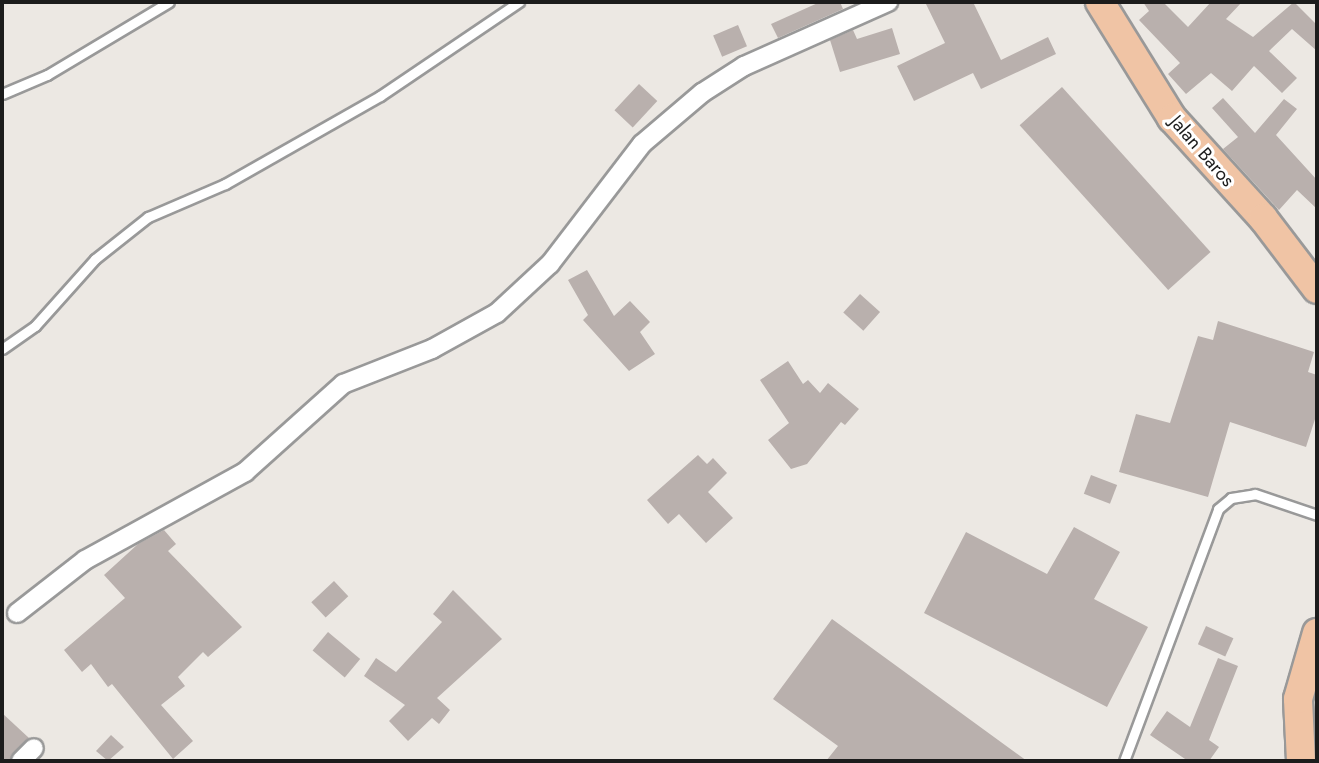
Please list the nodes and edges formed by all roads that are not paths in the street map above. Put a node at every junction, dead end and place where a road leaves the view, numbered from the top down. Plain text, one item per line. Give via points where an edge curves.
1 (169, 2) edge
2 (519, 2) edge
3 (888, 2) edge
4 (1100, 2) edge
5 (2, 94) edge
6 (1317, 289) edge
7 (2, 349) edge
8 (1317, 515) edge
9 (17, 613) dead end
10 (1317, 633) edge
11 (34, 748) dead end
12 (21, 761) edge
13 (1124, 761) edge
14 (1301, 761) edge

1 - 5 lane via 47,75
2 - 7 lane via 380,96 225,184 148,218 95,259 35,326
3 - 9 street via 744,66 702,93 642,144 550,264 496,313 432,349 343,384 245,472 85,560
4 - 6 main road, Jalan Baros via 1172,118 1263,218
8 - 13 lane via 1255,494 1231,498 1218,509
10 - 14 main road via 1298,699
11 - 12 street

